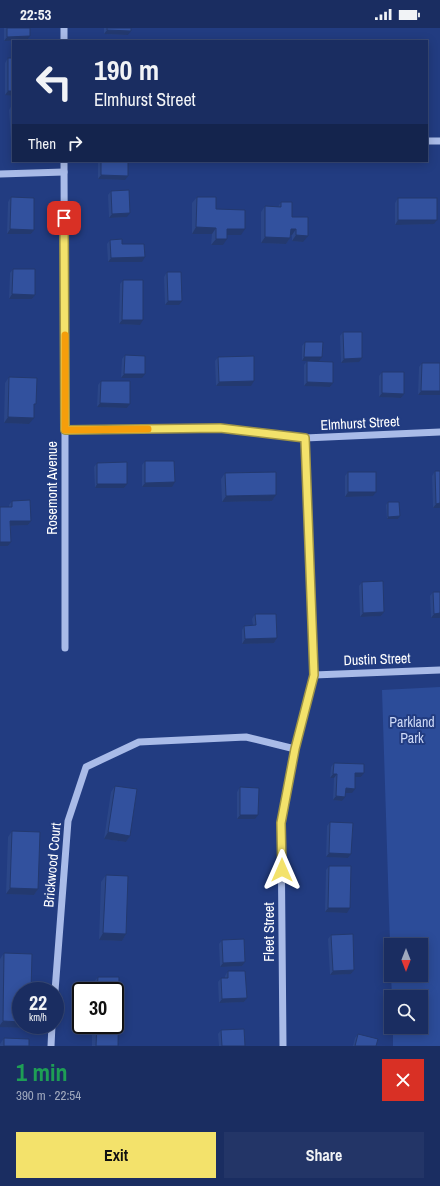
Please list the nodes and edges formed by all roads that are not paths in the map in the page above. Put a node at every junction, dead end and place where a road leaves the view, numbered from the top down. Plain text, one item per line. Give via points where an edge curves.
1 (64, 28) edge
2 (64, 40) edge
3 (428, 141) edge
4 (440, 141) edge
5 (64, 162) edge
6 (64, 172) junction
7 (0, 174) edge
8 (65, 430) junction
9 (440, 432) edge
10 (305, 438) junction
11 (65, 648) dead end
12 (440, 670) edge
13 (314, 675) junction
14 (295, 749) junction
15 (56, 982) edge
16 (52, 1034) edge
17 (51, 1046) edge
18 (283, 1046) edge

1 - 2 street
3 - 4 street
5 - 6 street, Rosemont Avenue
6 - 7 street
6 - 8 street, Rosemont Avenue
8 - 10 street, Elmhurst Street via 220,428
8 - 11 street, Rosemont Avenue
9 - 10 street, Elmhurst Street
10 - 13 street, Fleet Street
12 - 13 street, Dustin Street
13 - 14 street, Fleet Street
14 - 15 street, Brickwood Court via 246,737 139,742 86,768 68,822
14 - 18 street, Fleet Street via 281,823
16 - 17 street

